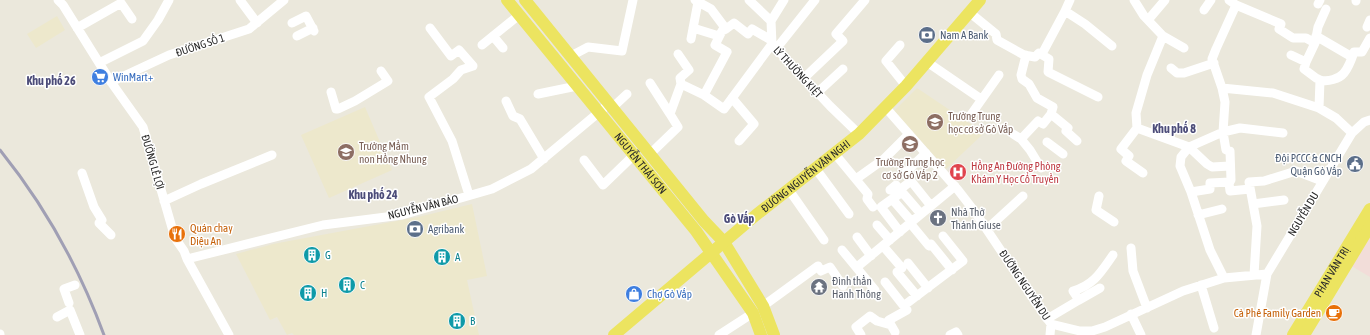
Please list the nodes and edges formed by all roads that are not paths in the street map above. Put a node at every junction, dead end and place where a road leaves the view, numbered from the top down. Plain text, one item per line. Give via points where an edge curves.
1 (58, 0) edge
2 (169, 0) edge
3 (240, 0) edge
4 (284, 0) edge
5 (507, 0) edge
6 (525, 0) edge
7 (633, 0) edge
8 (749, 0) edge
9 (784, 0) edge
10 (815, 0) edge
11 (865, 0) edge
12 (980, 0) edge
13 (1070, 0) edge
14 (1134, 0) edge
15 (1165, 0) edge
16 (1211, 0) edge
17 (696, 1) edge
18 (1233, 3) edge
19 (1321, 4) edge
20 (1204, 10) dead end
21 (1065, 11) junction
22 (969, 12) junction
23 (519, 15) junction
24 (132, 19) dead end
25 (1148, 20) junction
26 (771, 21) junction
27 (257, 22) junction
28 (292, 22) dead end
29 (77, 28) junction
30 (430, 28) dead end
31 (693, 28) junction
32 (726, 28) junction
33 (297, 36) dead end
34 (493, 36) junction
35 (719, 36) junction
36 (1163, 36) junction
37 (1370, 38) edge
38 (691, 39) dead end
39 (1316, 40) junction
40 (773, 44) junction
41 (482, 45) dead end
42 (900, 45) dead end
43 (1112, 46) dead end
44 (503, 48) dead end
45 (1184, 48) dead end
46 (678, 54) dead end
47 (1042, 54) junction
48 (1026, 55) junction
49 (1291, 55) dead end
50 (571, 56) junction
51 (1352, 57) junction
52 (928, 62) junction
53 (1306, 62) junction
54 (1214, 63) junction
55 (99, 64) junction
56 (1171, 68) dead end
57 (843, 69) dead end
58 (381, 71) dead end
59 (999, 75) dead end
60 (804, 78) junction
61 (1320, 80) junction
62 (111, 82) junction
63 (650, 83) dead end
64 (681, 84) junction
65 (577, 86) junction
66 (906, 86) junction
67 (1222, 88) junction
68 (331, 92) dead end
69 (818, 92) junction
70 (538, 94) dead end
71 (627, 94) dead end
72 (704, 95) junction
73 (1098, 97) dead end
74 (732, 98) junction
75 (981, 99) junction
76 (506, 100) dead end
77 (611, 105) junction
78 (886, 108) junction
79 (1319, 108) junction
80 (598, 113) junction
81 (670, 114) junction
82 (1051, 114) junction
83 (970, 116) dead end
84 (1370, 120) edge
85 (1137, 128) junction
86 (1223, 132) junction
87 (1283, 133) dead end
88 (1352, 133) junction
89 (859, 134) junction
90 (909, 134) junction
91 (739, 141) dead end
92 (1077, 141) dead end
93 (1047, 142) dead end
94 (1189, 147) junction
95 (926, 153) junction
96 (650, 154) junction
97 (835, 154) junction
98 (1063, 154) dead end
99 (272, 155) dead end
100 (634, 155) junction
101 (544, 159) junction
102 (584, 160) dead end
103 (1230, 166) junction
104 (1041, 168) dead end
105 (816, 169) junction
106 (82, 173) dead end
107 (1143, 173) dead end
108 (856, 179) junction
109 (911, 181) junction
110 (1322, 181) junction
111 (1230, 182) junction
112 (955, 186) junction
113 (1249, 186) junction
114 (789, 190) junction
115 (902, 192) junction
116 (1191, 192) junction
117 (891, 194) junction
118 (469, 196) junction
119 (1023, 196) dead end
120 (1099, 196) dead end
121 (1284, 200) dead end
122 (164, 201) junction
123 (1252, 204) junction
124 (931, 206) junction
125 (877, 207) junction
126 (1222, 209) dead end
127 (1370, 209) edge
128 (849, 214) dead end
129 (921, 214) junction
130 (1198, 215) junction
131 (911, 222) junction
132 (1114, 222) dead end
133 (877, 225) dead end
134 (1370, 226) edge
135 (987, 229) junction
136 (900, 232) junction
137 (111, 235) dead end
138 (943, 236) dead end
139 (1363, 237) edge
140 (856, 238) dead end
141 (824, 240) dead end
142 (724, 242) junction
143 (886, 243) junction
144 (1131, 248) dead end
145 (842, 250) dead end
146 (712, 253) junction
147 (1113, 255) dead end
148 (871, 256) junction
149 (187, 259) junction
150 (857, 267) junction
151 (902, 268) junction
152 (952, 270) junction
153 (1267, 274) junction
154 (1254, 275) junction
155 (1224, 278) junction
156 (885, 282) dead end
157 (75, 285) dead end
158 (1201, 285) junction
159 (843, 286) dead end
160 (928, 288) junction
161 (1100, 288) dead end
162 (875, 290) dead end
163 (917, 296) junction
164 (1079, 300) junction
165 (69, 303) dead end
166 (763, 306) junction
167 (905, 308) junction
168 (1146, 308) junction
169 (753, 313) junction
170 (1131, 314) junction
171 (57, 318) dead end
172 (1049, 321) junction
173 (1214, 328) dead end
174 (1107, 331) edge
175 (1080, 333) edge
176 (80, 335) edge
177 (229, 335) edge
178 (614, 335) edge
179 (719, 335) edge
180 (761, 335) edge
181 (774, 335) edge
182 (861, 335) edge
183 (950, 335) edge
184 (958, 335) edge
185 (1050, 335) edge
186 (1141, 335) edge
187 (1256, 335) edge
188 (1293, 335) edge
189 (1304, 335) edge

1 - 29 street, ĐƯỜNG LÊ LỢI
2 - 55 street via 143,41
3 - 27 street
4 - 27 street, ĐƯỜNG SỐ 1
5 - 23 main road, NGUYỄN THÁI SƠN
6 - 50 main road, NGUYỄN THÁI SƠN
7 - 50 street via 622,51 588,47
8 - 26 street
9 - 26 street
10 - 40 street
11 - 60 street via 836,34 843,41
12 - 22 main road, ĐƯỜNG NGUYỄN VĂN NGHI
13 - 21 street
14 - 25 street
15 - 25 street
16 - 20 street
17 - 31 street
17 - 32 street via 711,9
18 - 39 street via 1281,24 1279,29 1293,38
18 - 54 street via 1212,59
19 - 39 street
21 - 43 street
21 - 47 street
22 - 48 street via 996,34 997,40
22 - 52 main road, ĐƯỜNG NGUYỄN VĂN NGHI
23 - 34 street
23 - 65 main road, NGUYỄN THÁI SƠN
24 - 29 street via 121,3
25 - 36 street
26 - 40 street, LÝ THƯỜNG KIỆT
27 - 62 street, ĐƯỜNG SỐ 1 via 249,29 169,55
28 - 33 street via 306,16 314,29
29 - 55 street, ĐƯỜNG LÊ LỢI
30 - 118 street via 450,56 459,50 473,66 461,70 429,97 452,141
31 - 35 street
31 - 38 street
32 - 35 street
32 - 40 street via 734,23 748,34 752,29
34 - 41 street
34 - 44 street
35 - 72 street via 715,45 727,52
36 - 45 street
36 - 85 street via 1147,75 1136,113
37 - 51 street via 1362,52 1354,52
39 - 51 street
39 - 53 street
40 - 60 street, LÝ THƯỜNG KIỆT
40 - 74 street
42 - 66 street via 886,61
46 - 64 street via 689,70 680,78
47 - 48 street via 1039,53 1035,57
47 - 73 street via 1049,59 1048,72
48 - 82 street via 1020,75 1037,98 1052,107
49 - 53 street
50 - 77 main road, NGUYỄN THÁI SƠN
51 - 61 street via 1344,74 1333,80
52 - 66 main road, ĐƯỜNG NGUYỄN VĂN NGHI
52 - 75 street
53 - 61 street via 1304,69
54 - 56 street via 1184,73 1178,73
54 - 67 street
55 - 62 street, ĐƯỜNG LÊ LỢI
57 - 69 street
58 - 68 street via 388,81 336,109
59 - 75 street
60 - 69 street, LÝ THƯỜNG KIỆT
61 - 79 street
62 - 122 street, ĐƯỜNG LÊ LỢI via 143,127
63 - 81 street
64 - 72 street
64 - 81 street
65 - 70 street
65 - 80 main road, NGUYỄN THÁI SƠN
66 - 78 main road, ĐƯỜNG NGUYỄN VĂN NGHI
67 - 79 street via 1273,93
67 - 86 street via 1225,102
69 - 89 street, LÝ THƯỜNG KIỆT
71 - 77 street, NGUYỄN VĂN BẢO
72 - 74 street via 724,109
74 - 91 street via 754,124
75 - 83 street
76 - 101 street via 513,116 520,119
77 - 80 street, NGUYỄN VĂN BẢO
77 - 96 main road, NGUYỄN THÁI SƠN
78 - 89 main road, ĐƯỜNG NGUYỄN VĂN NGHI
78 - 90 street, ĐƯỜNG NGUYỄN DU
79 - 88 street via 1336,118
80 - 100 main road, NGUYỄN THÁI SƠN
80 - 101 street, NGUYỄN VĂN BẢO
81 - 96 street via 678,127
82 - 92 street via 1068,128 1066,131
82 - 104 street via 1042,124 1038,121 1017,137 1030,150
84 - 88 street, NGUYỄN DU
85 - 94 street
85 - 107 street via 1121,149 1129,156 1126,161
86 - 87 street via 1240,128
86 - 94 street
86 - 103 street via 1226,150 1230,151
88 - 110 street, NGUYỄN DU
89 - 97 main road, ĐƯỜNG NGUYỄN VĂN NGHI
90 - 95 street, ĐƯỜNG NGUYỄN DU
90 - 108 street via 884,159
93 - 98 street
94 - 103 street via 1212,167
94 - 116 street via 1181,157 1180,166
95 - 109 street via 906,172
95 - 112 street, ĐƯỜNG NGUYỄN DU
96 - 142 main road, NGUYỄN THÁI SƠN
97 - 105 main road, ĐƯỜNG NGUYỄN VĂN NGHI
97 - 108 street
99 - 122 street
100 - 102 street via 603,185
100 - 146 main road, NGUYỄN THÁI SƠN
101 - 118 street, NGUYỄN VĂN BẢO via 524,174
103 - 111 street
105 - 114 main road, ĐƯỜNG NGUYỄN VĂN NGHI
105 - 128 street
106 - 137 street via 94,207 102,220 99,223
108 - 125 street via 868,194 867,199
109 - 115 street via 902,188
109 - 124 street
110 - 113 street via 1296,171
110 - 153 street, NGUYỄN DU
111 - 113 street via 1230,191
111 - 116 street via 1210,183 1210,189
112 - 124 street
112 - 135 street, ĐƯỜNG NGUYỄN DU
113 - 123 street
114 - 141 street
114 - 142 main road, ĐƯỜNG NGUYỄN VĂN NGHI
115 - 117 street
115 - 129 street
116 - 130 street
117 - 125 street
117 - 131 street
118 - 149 street, NGUYỄN VĂN BẢO via 402,215 323,225
119 - 135 street
120 - 132 street via 1096,210
121 - 123 street
122 - 149 street, ĐƯỜNG LÊ LỢI via 174,238
123 - 154 street via 1257,226
124 - 129 street
125 - 136 street
126 - 130 street
127 - 139 main road, PHAN VĂN TRỊ
129 - 131 street
130 - 155 street via 1210,250
131 - 136 street
131 - 152 street
133 - 143 street
134 - 139 main road
135 - 172 street, ĐƯỜNG NGUYỄN DU
136 - 143 street
138 - 152 street via 963,261
139 - 188 main road, PHAN VĂN TRỊ
139 - 189 main road, PHAN VĂN TRỊ
140 - 148 street
142 - 146 main road, ĐƯỜNG NGUYỄN VĂN NGHI
142 - 166 main road, NGUYỄN THÁI SƠN
143 - 148 street
143 - 151 street
144 - 168 street via 1133,271
145 - 150 street
146 - 169 main road, NGUYỄN THÁI SƠN
146 - 178 main road, ĐƯỜNG NGUYỄN VĂN NGHI
147 - 164 street via 1091,284 1073,291
148 - 150 street
149 - 177 street, ĐƯỜNG LÊ LỢI
150 - 162 street
151 - 160 street
151 - 163 street
152 - 160 street
153 - 154 street, ĐƯỜNG NGUYỄN DU
153 - 187 street
154 - 155 street, ĐƯỜNG NGUYỄN DU
155 - 158 street, ĐƯỜNG NGUYỄN DU
156 - 167 street
157 - 165 street via 64,289
158 - 168 street, ĐƯỜNG NGUYỄN DU
158 - 173 street
159 - 166 street via 830,267 821,271 818,266
160 - 163 street
161 - 164 street
163 - 167 street
164 - 172 street
166 - 181 main road, NGUYỄN THÁI SƠN
167 - 182 street via 889,320 893,329 870,316 856,327
168 - 170 street, ĐƯỜNG NGUYỄN DU
169 - 179 street
169 - 180 main road, NGUYỄN THÁI SƠN
170 - 174 street, ĐƯỜNG NGUYỄN DU
170 - 186 street
171 - 176 street via 70,310
172 - 175 street, ĐƯỜNG NGUYỄN DU
172 - 185 street
174 - 175 street, ĐƯỜNG NGUYỄN DU
183 - 184 street via 956,332

